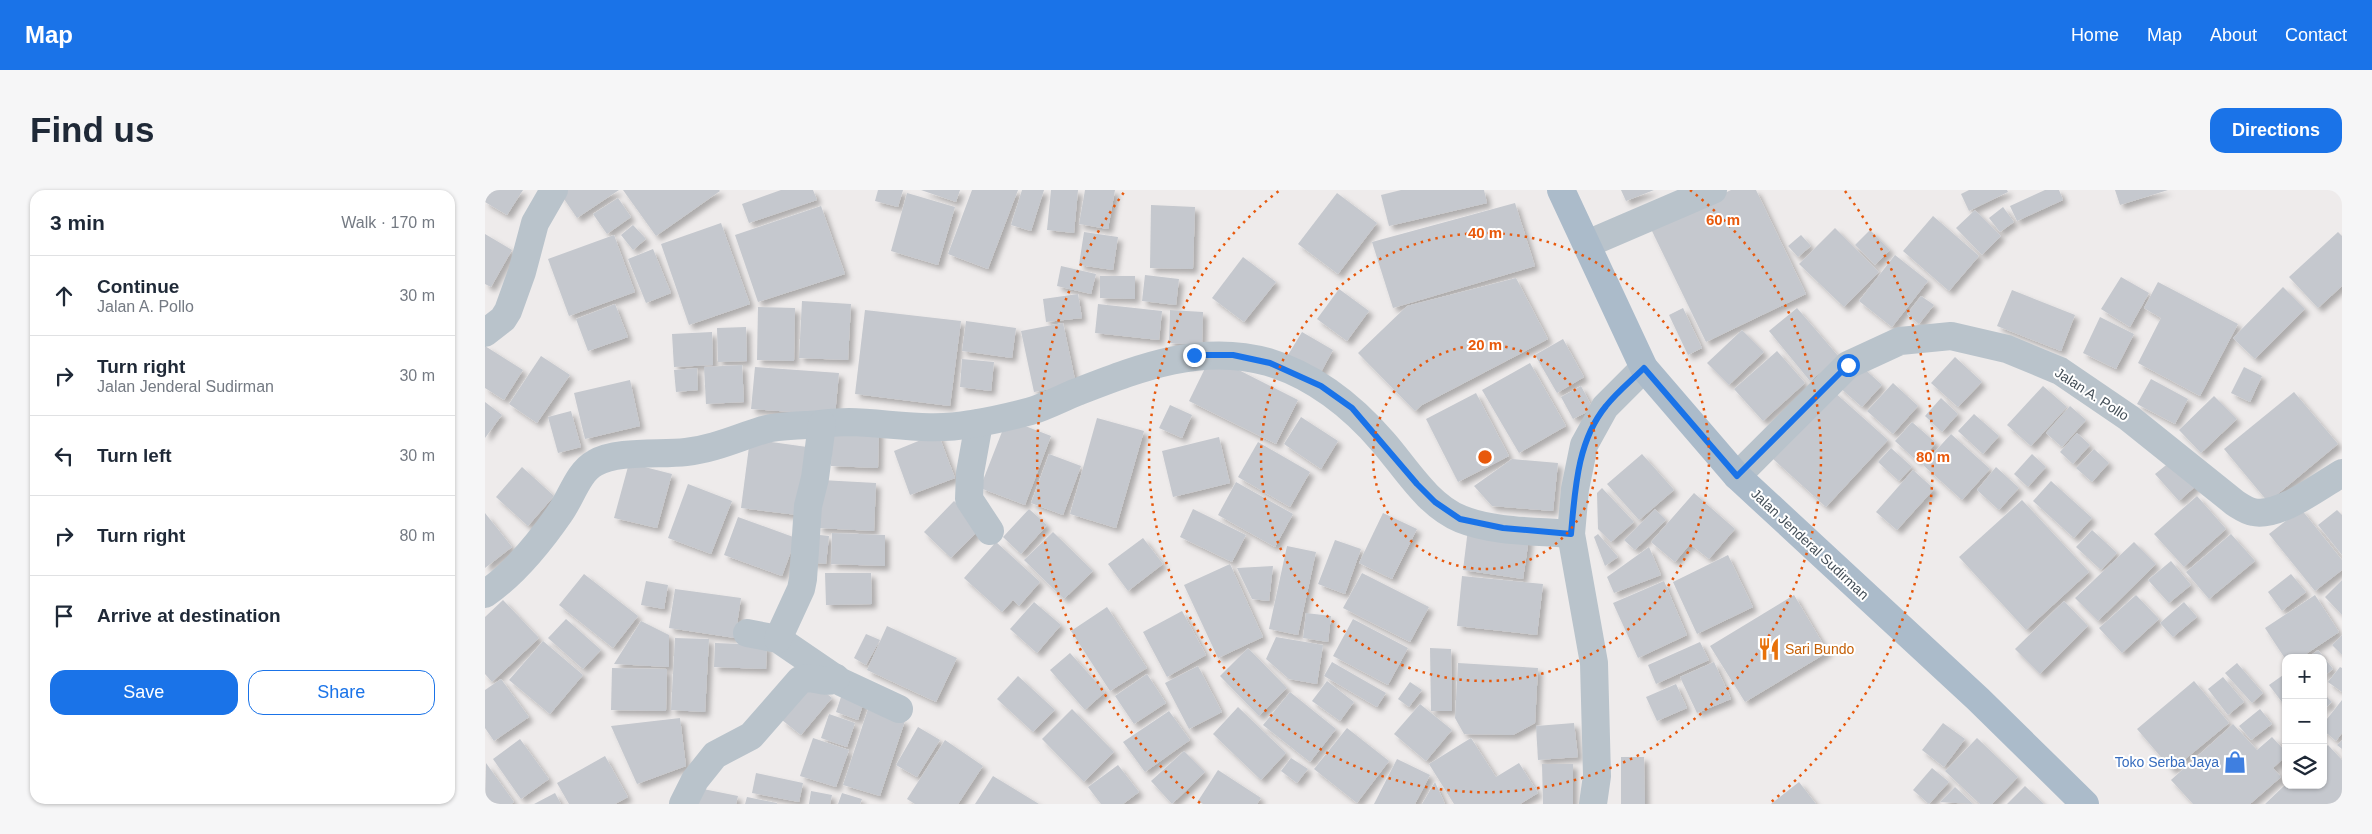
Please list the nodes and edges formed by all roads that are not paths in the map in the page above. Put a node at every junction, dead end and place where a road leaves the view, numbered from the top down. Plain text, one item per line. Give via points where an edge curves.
1 (554, 190) edge
2 (1561, 190) edge
3 (1713, 190) edge
4 (1587, 244) junction
5 (486, 332) edge
6 (1644, 368) junction
7 (979, 423) junction
8 (822, 424) junction
9 (2342, 473) edge
10 (1737, 476) junction
11 (990, 532) dead end
12 (1571, 534) junction
13 (485, 594) edge
14 (783, 629) junction
15 (747, 633) dead end
16 (836, 678) junction
17 (899, 709) dead end
18 (683, 804) edge
19 (1593, 804) edge
20 (2085, 804) edge

1 - 5 street via 535,222 508,312
2 - 4 main road, Jalan Jenderal Sudirman
3 - 4 street
4 - 6 main road, Jalan Jenderal Sudirman
6 - 10 main road, Jalan Jenderal Sudirman
6 - 12 street via 1605,407 1584,445 1575,489
7 - 8 street via 931,428 846,422
7 - 11 street via 969,472 969,499
7 - 12 street via 1033,410 1125,373 1194,355 1233,355 1270,363 1321,386 1345,403 1429,496 1460,519 1503,528
8 - 13 street via 767,429 702,450 632,454 592,464 537,544
8 - 14 street via 808,506 801,589
9 - 10 street, Jalan A. Pollo via 2279,509 2251,512 2235,503 2129,418 2060,371 2007,349 1951,336 1899,342 1848,365
10 - 20 main road, Jalan Jenderal Sudirman via 1978,699
12 - 19 street via 1594,663 1597,776
14 - 15 street
14 - 16 street
16 - 17 street
16 - 18 street via 830,681 806,677 800,680 751,736 715,755 695,780

